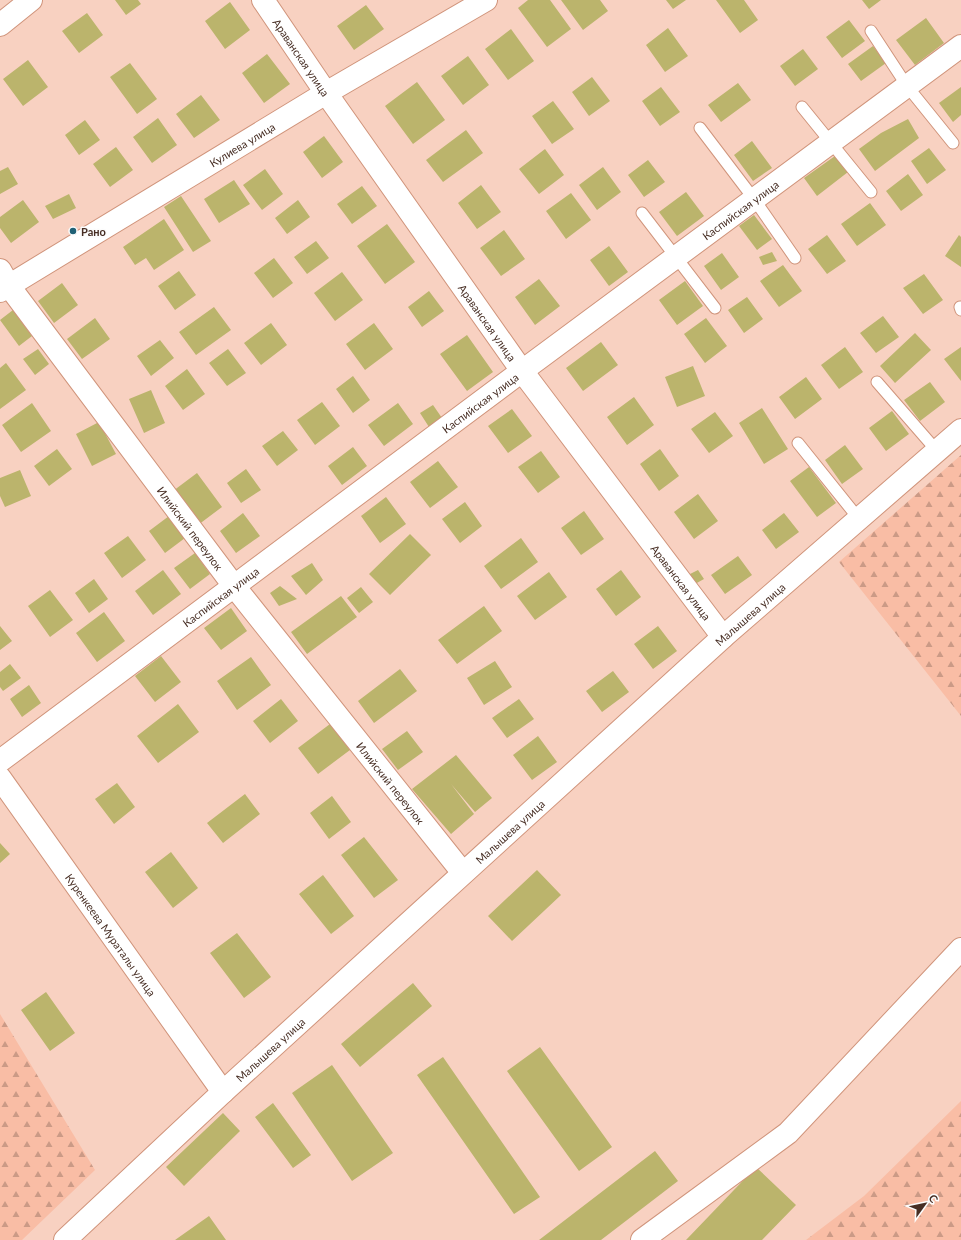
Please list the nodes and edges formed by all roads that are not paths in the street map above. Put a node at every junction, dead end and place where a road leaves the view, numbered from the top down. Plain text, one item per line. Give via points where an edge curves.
1 (31, 0) edge
2 (263, 0) edge
3 (486, 0) edge
4 (0, 26) edge
5 (871, 30) dead end
6 (961, 46) edge
7 (907, 86) junction
8 (326, 93) junction
9 (802, 107) dead end
10 (700, 128) dead end
11 (831, 142) junction
12 (953, 143) dead end
13 (871, 192) dead end
14 (754, 199) junction
15 (642, 214) dead end
16 (676, 257) junction
17 (795, 258) dead end
18 (3, 282) edge
19 (715, 308) dead end
20 (522, 371) junction
21 (877, 382) dead end
22 (961, 430) edge
23 (798, 443) dead end
24 (937, 451) junction
25 (859, 519) junction
26 (234, 586) junction
27 (723, 637) junction
28 (0, 761) edge
29 (0, 778) edge
30 (463, 873) junction
31 (961, 949) edge
32 (223, 1092) junction
33 (65, 1240) edge
34 (642, 1240) edge

1 - 4 street
2 - 8 street, Араванская улица
3 - 8 street, Кулиева улица
5 - 7 lane
6 - 7 street, Каспийская улица
7 - 11 street, Каспийская улица
7 - 12 lane
8 - 18 street, Кулиева улица
8 - 20 street, Араванская улица
9 - 11 lane
10 - 14 lane
11 - 13 lane
11 - 14 street, Каспийская улица
14 - 16 street, Каспийская улица
14 - 17 lane
15 - 16 lane
16 - 19 lane
16 - 20 street, Каспийская улица
18 - 26 street, Илийский переулок
20 - 26 street, Каспийская улица
20 - 27 street, Араванская улица
21 - 24 lane
22 - 24 street, Малышева улица
23 - 25 lane
24 - 25 street, Малышева улица
25 - 27 street, Малышева улица
26 - 28 street, Каспийская улица
26 - 30 street, Илийский переулок
27 - 30 street, Малышева улица
29 - 32 street, Куренкеева Мураталы улица
30 - 32 street, Малышева улица
31 - 34 street via 788,1133
32 - 33 street, Малышева улица

